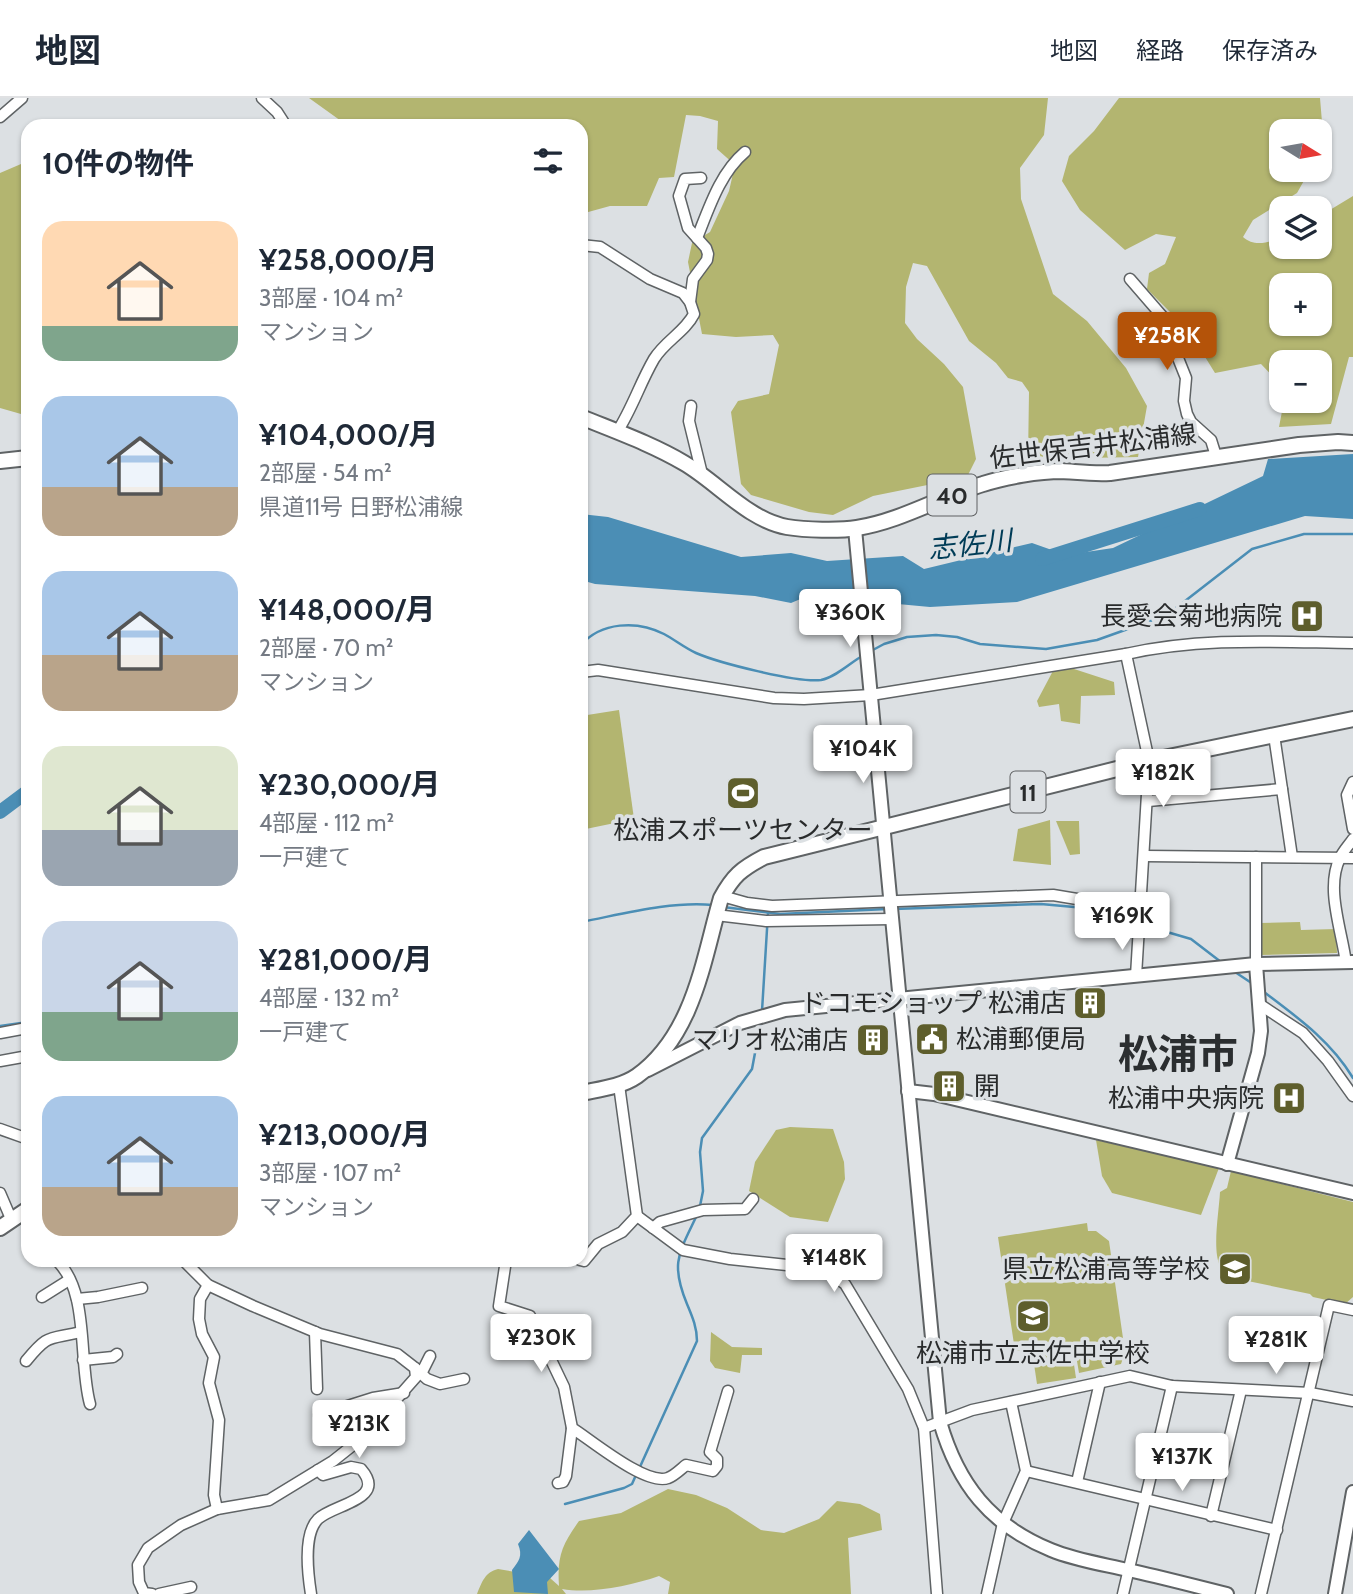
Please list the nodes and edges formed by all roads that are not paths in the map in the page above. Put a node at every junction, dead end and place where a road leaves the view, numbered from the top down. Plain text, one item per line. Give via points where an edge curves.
1 (22, 98) edge
2 (262, 98) edge
3 (0, 117) edge
4 (282, 119) edge
5 (745, 152) dead end
6 (701, 178) dead end
7 (697, 238) junction
8 (588, 246) edge
9 (1130, 279) dead end
10 (690, 302) junction
11 (691, 406) dead end
12 (588, 420) edge
13 (617, 432) junction
14 (1353, 443) edge
15 (1216, 456) junction
16 (21, 459) edge
17 (0, 461) edge
18 (702, 474) junction
19 (856, 536) junction
20 (1353, 643) edge
21 (1126, 654) junction
22 (588, 671) edge
23 (871, 695) junction
24 (1353, 719) edge
25 (1274, 736) junction
26 (1149, 761) junction
27 (1353, 782) edge
28 (1282, 789) junction
29 (1148, 801) junction
30 (884, 829) junction
31 (1353, 829) edge
32 (1353, 839) edge
33 (1145, 856) junction
34 (1256, 857) junction
35 (1292, 857) junction
36 (1340, 858) junction
37 (1353, 858) edge
38 (721, 897) junction
39 (890, 910) junction
40 (716, 915) junction
41 (1141, 915) junction
42 (1349, 963) edge
43 (1256, 964) junction
44 (1136, 976) junction
45 (899, 999) junction
46 (1259, 1004) junction
47 (21, 1029) edge
48 (0, 1033) edge
49 (21, 1057) edge
50 (0, 1061) edge
51 (638, 1075) junction
52 (619, 1085) junction
53 (908, 1091) junction
54 (588, 1092) edge
55 (1353, 1096) edge
56 (0, 1129) edge
57 (21, 1136) edge
58 (1227, 1164) junction
59 (0, 1193) edge
60 (1353, 1193) edge
61 (753, 1199) dead end
62 (21, 1214) edge
63 (637, 1216) junction
64 (6, 1224) edge
65 (653, 1228) junction
66 (588, 1256) edge
67 (64, 1267) edge
68 (190, 1267) edge
69 (505, 1267) edge
70 (69, 1280) junction
71 (208, 1285) junction
72 (142, 1288) dead end
73 (42, 1297) dead end
74 (77, 1299) junction
75 (1353, 1310) edge
76 (81, 1332) junction
77 (315, 1332) junction
78 (117, 1354) dead end
79 (430, 1356) dead end
80 (83, 1360) junction
81 (26, 1361) dead end
82 (418, 1371) junction
83 (464, 1379) dead end
84 (1100, 1382) junction
85 (1172, 1386) junction
86 (317, 1389) dead end
87 (1241, 1390) junction
88 (728, 1391) dead end
89 (404, 1393) junction
90 (1310, 1393) junction
91 (1353, 1401) edge
92 (1011, 1402) junction
93 (90, 1404) dead end
94 (319, 1415) dead end
95 (940, 1422) junction
96 (572, 1427) junction
97 (924, 1428) junction
98 (318, 1470) junction
99 (1026, 1471) junction
100 (1077, 1482) junction
101 (558, 1483) dead end
102 (1353, 1492) edge
103 (1146, 1500) junction
104 (217, 1509) junction
105 (1211, 1516) junction
106 (1003, 1523) junction
107 (1277, 1530) junction
108 (1128, 1570) junction
109 (191, 1587) dead end
110 (152, 1594) edge
111 (159, 1594) edge
112 (311, 1594) edge
113 (937, 1594) edge
114 (986, 1594) edge
115 (1123, 1594) edge
116 (1227, 1594) edge
117 (1261, 1594) edge
118 (1335, 1594) edge

1 - 3 street
2 - 4 street
5 - 7 street via 715,195
6 - 7 street via 685,179 679,196 688,228
7 - 10 street via 708,254 693,279
8 - 10 street via 611,253 650,279 683,293
9 - 15 street via 1175,331 1174,348 1186,378 1187,414 1211,440
10 - 13 street via 694,314 689,325 655,358
11 - 18 street
12 - 13 main road, 佐世保吉井松浦線 / 40
13 - 18 main road, 佐世保吉井松浦線 / 40
14 - 15 main road, 佐世保吉井松浦線 / 40
15 - 19 main road, 佐世保吉井松浦線 / 40 via 1110,473 1060,471 984,483
16 - 17 main road
18 - 19 main road, 佐世保吉井松浦線 / 40 via 770,522
19 - 23 street
20 - 21 street via 1215,640
21 - 23 street
21 - 26 street
22 - 23 street via 774,698
23 - 30 street
24 - 25 main road, 11
25 - 26 main road, 11
25 - 28 street
26 - 29 street
26 - 30 main road, 11
27 - 31 street via 1347,795
28 - 29 street
28 - 35 street
29 - 33 street
30 - 38 main road, 11 via 764,858 743,868
30 - 39 street
32 - 36 street
33 - 34 street
33 - 41 street
34 - 35 street
34 - 43 street
35 - 36 street
36 - 37 street
36 - 42 street via 1333,892
38 - 39 street via 761,905
38 - 40 main road, 11
39 - 40 street via 768,921
39 - 41 street via 1053,895
39 - 45 street
40 - 51 main road, 11 via 690,1007 659,1054
41 - 44 street
42 - 43 street
43 - 44 street
43 - 46 street
44 - 45 street
45 - 51 street via 763,1016
45 - 53 street
46 - 55 street via 1303,1033
46 - 58 street via 1258,1053
47 - 48 street
49 - 50 street
51 - 52 main road, 11
52 - 54 main road, 11
52 - 63 street
53 - 58 street
53 - 95 street
56 - 57 street
58 - 60 street
59 - 64 street
61 - 65 street via 745,1209 699,1211
62 - 64 main road
63 - 65 street
63 - 66 street
65 - 97 street via 680,1248 730,1259 815,1268 838,1277 908,1389
67 - 70 street
68 - 71 street
69 - 96 street via 499,1306 530,1316 564,1387
70 - 73 street
70 - 74 street
71 - 77 street
71 - 104 street via 200,1299 200,1319 214,1357 209,1383 219,1420
72 - 74 street
74 - 76 street
75 - 90 street via 1329,1306
76 - 80 street
76 - 81 street via 50,1337
77 - 82 street via 397,1354
77 - 86 street
78 - 80 street
79 - 82 street
80 - 93 street
82 - 83 street via 440,1384
82 - 89 street
84 - 85 street via 1130,1376
84 - 92 street
84 - 100 street
85 - 87 street
85 - 103 street
87 - 90 street
87 - 105 street
88 - 96 street via 710,1452 717,1459 713,1471 686,1465 668,1478 654,1479
89 - 94 street
89 - 98 street via 362,1438
90 - 91 street
90 - 107 street
92 - 95 street
92 - 99 street
95 - 97 street
95 - 106 street via 961,1476 979,1503
96 - 101 street via 566,1476
97 - 113 street
98 - 104 street via 269,1500
98 - 112 street via 323,1475 351,1467 361,1469 369,1481 355,1502 339,1507 313,1528 307,1556
99 - 100 street
99 - 106 street
100 - 103 street
102 - 118 street
103 - 105 street
103 - 108 street
104 - 110 street via 181,1525 148,1548 138,1565 139,1582 144,1593
105 - 107 street
106 - 108 street via 1051,1550
106 - 114 street
107 - 117 street
108 - 115 street
108 - 116 street
109 - 111 street

